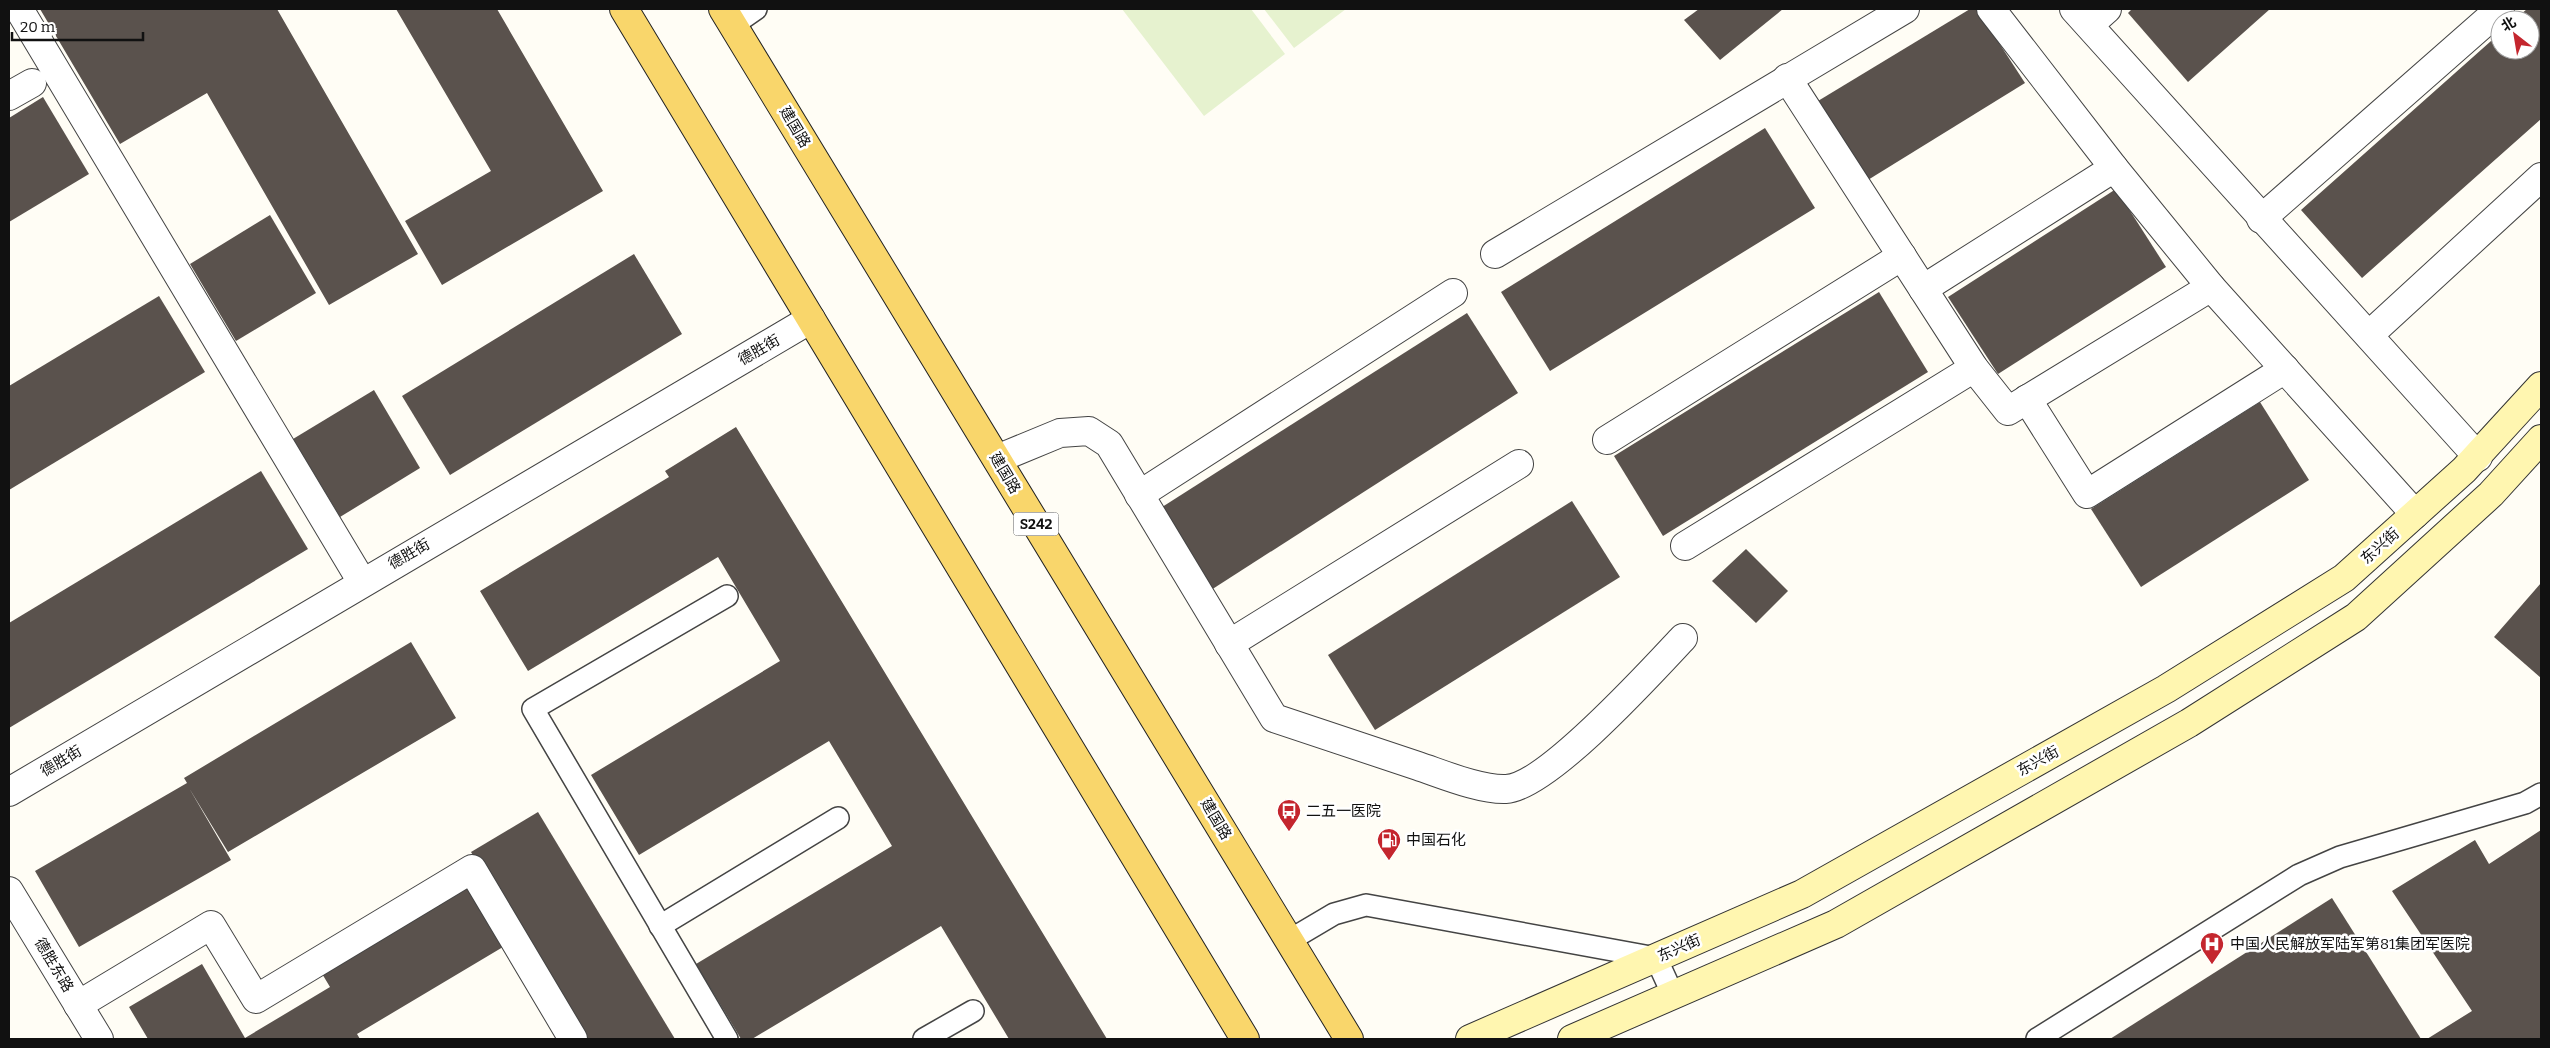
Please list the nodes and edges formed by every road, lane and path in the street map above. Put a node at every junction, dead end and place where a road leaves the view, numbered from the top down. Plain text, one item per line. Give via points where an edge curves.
1 (19, 9) edge
2 (624, 9) edge
3 (756, 9) edge
4 (1905, 9) edge
5 (1991, 9) edge
6 (2500, 9) edge
7 (2090, 14) edge
8 (728, 17) edge
9 (1787, 78) junction
10 (32, 82) dead end
11 (9, 96) edge
12 (2114, 168) junction
13 (2541, 177) edge
14 (2261, 219) junction
15 (1496, 254) dead end
16 (1902, 256) junction
17 (2211, 287) junction
18 (1924, 289) junction
19 (1453, 293) dead end
20 (811, 319) junction
21 (2369, 335) junction
22 (1974, 368) junction
23 (2285, 369) junction
24 (2541, 386) edge
25 (2027, 399) junction
26 (2541, 439) edge
27 (1607, 440) dead end
28 (2478, 457) junction
29 (997, 459) junction
30 (1519, 464) dead end
31 (1139, 495) junction
32 (2415, 514) junction
33 (1685, 546) dead end
34 (362, 582) junction
35 (727, 596) dead end
36 (1683, 638) dead end
37 (1229, 644) junction
38 (9, 792) edge
39 (2541, 794) edge
40 (838, 818) dead end
41 (9, 891) edge
42 (660, 926) junction
43 (1290, 940) junction
44 (1656, 958) junction
45 (1672, 996) junction
46 (78, 1006) junction
47 (972, 1011) dead end
48 (99, 1039) edge
49 (573, 1039) edge
50 (727, 1039) edge
51 (924, 1039) edge
52 (1246, 1039) edge
53 (1350, 1039) edge
54 (1470, 1039) edge
55 (1572, 1039) edge
56 (2037, 1039) edge

1 - 34 street
2 - 20 main road
3 - 8 lane
4 - 9 street
5 - 12 street
6 - 14 street
7 - 14 street
8 - 29 main road, 建国路 / S242
9 - 15 street
9 - 16 street
10 - 11 street
12 - 17 street
12 - 18 street
13 - 21 street
14 - 21 street
16 - 18 street
16 - 27 street
17 - 23 street
17 - 25 street
18 - 22 street
19 - 31 street
20 - 34 street, 德胜街
20 - 52 main road
21 - 28 street
22 - 25 street via 2008,410
22 - 33 street
23 - 25 street via 2087,494
23 - 32 street
24 - 28 main road, 东兴街
26 - 45 main road via 2492,494 2356,617 2189,724 1836,924
28 - 32 main road, 东兴街
29 - 31 street via 1060,433 1089,431 1109,444
29 - 43 main road, 建国路 / S242
30 - 37 street
31 - 37 street
32 - 44 main road, 东兴街 via 2344,578 2166,688 1802,894
34 - 38 street, 德胜街
35 - 42 lane via 533,709
36 - 37 street via 1617,708 1558,759 1527,781 1506,789 1466,782 1274,718
39 - 56 lane via 2526,803 2340,857 2299,875
40 - 42 lane
41 - 46 street, 德胜东路
42 - 50 lane
43 - 44 lane via 1334,914 1366,906
43 - 53 main road, 建国路 / S242
44 - 45 lane
44 - 54 main road, 东兴街
45 - 55 main road
46 - 48 street, 德胜东路
46 - 49 street via 211,925 256,999 472,868
47 - 51 lane

